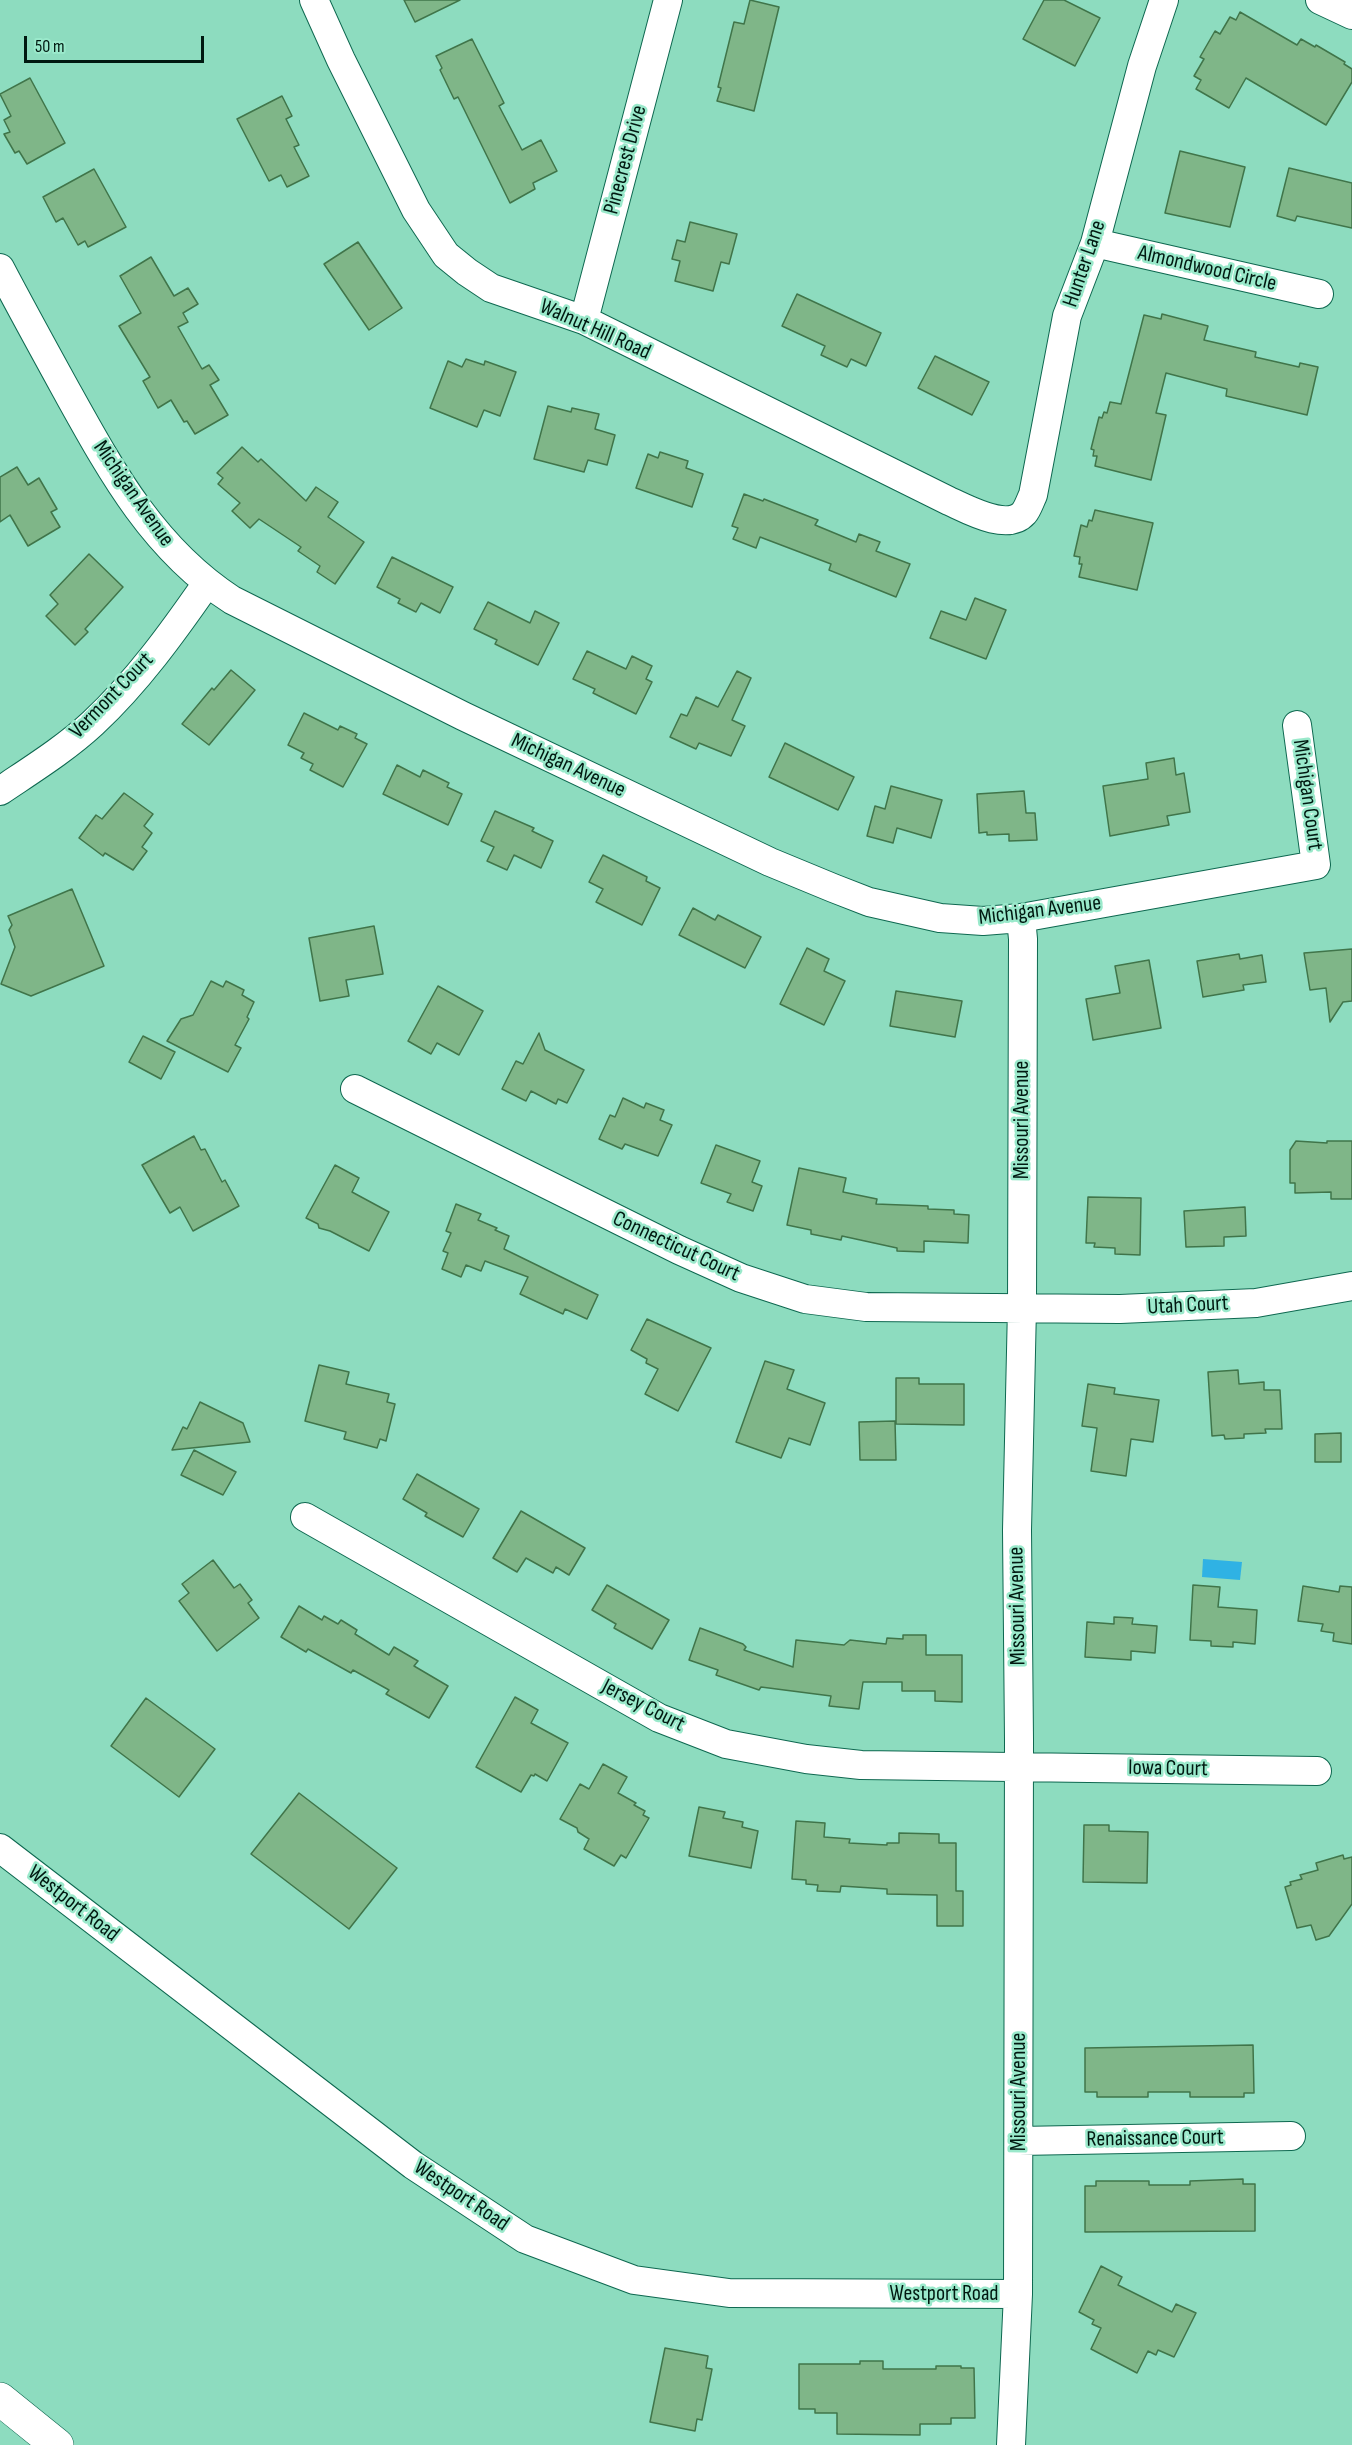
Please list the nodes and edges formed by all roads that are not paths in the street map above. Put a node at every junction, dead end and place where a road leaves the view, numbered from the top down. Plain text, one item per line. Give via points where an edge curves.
1 (314, 0) edge
2 (668, 0) edge
3 (1164, 0) edge
4 (1320, 0) edge
5 (1352, 15) edge
6 (1095, 243) junction
7 (0, 268) edge
8 (1319, 294) dead end
9 (7, 299) edge
10 (584, 320) junction
11 (1007, 521) joint
12 (207, 583) junction
13 (1297, 725) dead end
14 (0, 791) edge
15 (1316, 865) joint
16 (1021, 918) junction
17 (355, 1089) dead end
18 (1352, 1286) edge
19 (1022, 1307) junction
20 (305, 1517) dead end
21 (1019, 1767) junction
22 (1317, 1771) dead end
23 (0, 1848) edge
24 (1291, 2136) dead end
25 (1019, 2141) junction
26 (1018, 2294) junction
27 (0, 2400) edge
28 (57, 2445) edge
29 (1011, 2445) edge

1 - 10 street, Walnut Hill Road via 416,210 446,255 491,288
2 - 10 street, Pinecrest Drive
3 - 6 street, Hunter Lane via 1142,66
4 - 5 street
6 - 8 street, Almondwood Circle
6 - 11 street, Hunter Lane via 1067,316 1033,495 1023,514
7 - 9 street, Michigan Avenue
9 - 12 street, Michigan Avenue via 138,509 182,562
10 - 11 street, Walnut Hill Road via 948,501
12 - 14 street, Vermont Court via 137,676 92,724
12 - 16 street, Michigan Avenue via 232,600 463,716 770,862 869,902 940,918
13 - 15 street, Michigan Court
15 - 16 street, Michigan Avenue
16 - 19 street, Missouri Avenue
17 - 19 street, Connecticut Court via 679,1250 773,1290 805,1299 866,1307
18 - 19 street, Utah Court via 1220,1306
19 - 21 street, Missouri Avenue via 1017,1530
20 - 21 street, Jersey Court via 659,1718 726,1744 861,1765
21 - 22 street, Iowa Court
21 - 25 street, Missouri Avenue
23 - 26 street, Westport Road via 413,2164 525,2239 634,2280 729,2293
24 - 25 street, Renaissance Court
25 - 26 street, Missouri Avenue
26 - 29 street, Missouri Avenue
27 - 28 highway

